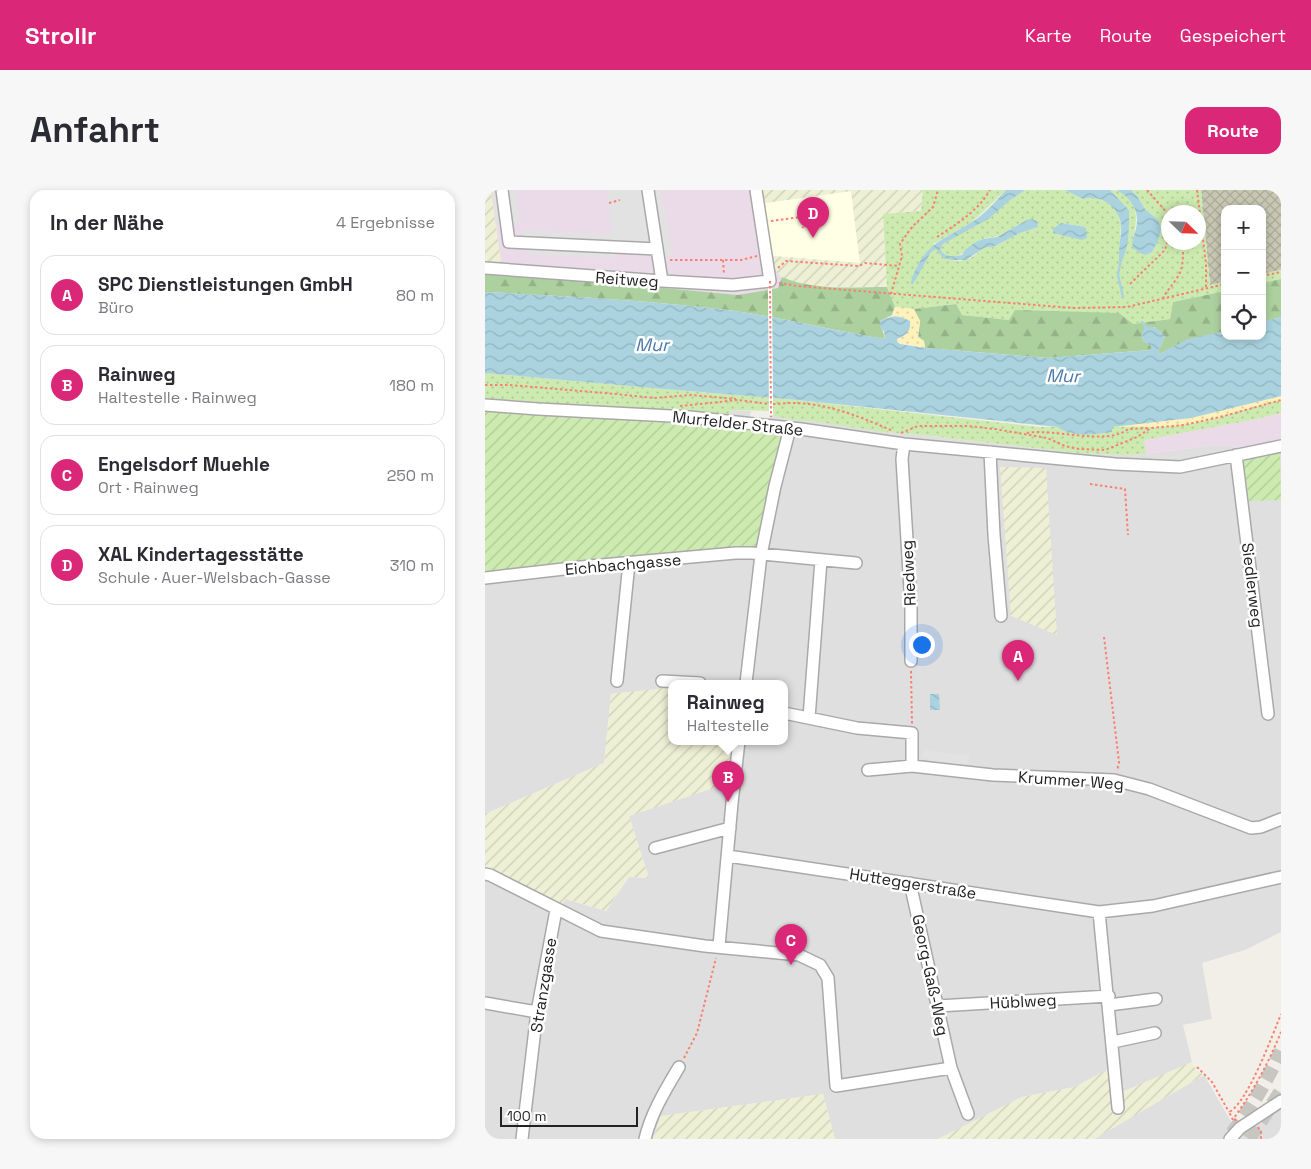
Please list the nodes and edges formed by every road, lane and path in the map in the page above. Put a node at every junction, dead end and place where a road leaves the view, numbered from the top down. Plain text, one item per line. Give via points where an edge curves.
1 (502, 190) edge
2 (648, 190) edge
3 (757, 190) edge
4 (939, 190) edge
5 (990, 190) edge
6 (1147, 190) edge
7 (1197, 190) edge
8 (620, 200) dead end
9 (609, 203) dead end
10 (1161, 206) edge
11 (761, 221) junction
12 (803, 228) dead end
13 (937, 236) dead end
14 (1165, 250) edge
15 (1183, 250) edge
16 (658, 255) junction
17 (767, 255) junction
18 (723, 260) junction
19 (899, 266) junction
20 (485, 268) edge
21 (1281, 272) edge
22 (724, 274) dead end
23 (1266, 275) edge
24 (769, 278) junction
25 (662, 281) junction
26 (1130, 284) dead end
27 (1221, 285) edge
28 (1206, 289) junction
29 (891, 294) junction
30 (1163, 299) junction
31 (485, 385) edge
32 (738, 400) dead end
33 (1281, 400) edge
34 (773, 404) dead end
35 (485, 405) edge
36 (771, 417) dead end
37 (790, 428) junction
38 (1151, 428) junction
39 (1025, 433) junction
40 (904, 444) junction
41 (1281, 446) edge
42 (990, 452) junction
43 (1236, 455) junction
44 (1090, 484) dead end
45 (1128, 535) dead end
46 (761, 555) junction
47 (821, 560) junction
48 (629, 563) junction
49 (856, 563) dead end
50 (485, 578) edge
51 (1001, 616) dead end
52 (1104, 636) dead end
53 (911, 661) joint
54 (662, 680) dead end
55 (668, 680) edge
56 (746, 680) edge
57 (617, 681) dead end
58 (788, 714) edge
59 (1268, 714) dead end
60 (809, 718) junction
61 (912, 733) junction
62 (739, 745) edge
63 (912, 766) junction
64 (868, 770) dead end
65 (1114, 780) junction
66 (1281, 819) edge
67 (730, 828) junction
68 (655, 848) dead end
69 (727, 856) junction
70 (485, 874) edge
71 (1281, 877) edge
72 (910, 883) junction
73 (556, 910) junction
74 (1099, 912) junction
75 (719, 946) junction
76 (1156, 999) dead end
77 (1109, 1001) junction
78 (485, 1003) edge
79 (938, 1006) junction
80 (537, 1012) junction
81 (1281, 1014) edge
82 (1281, 1032) edge
83 (1155, 1033) dead end
84 (1280, 1040) edge
85 (1113, 1042) junction
86 (679, 1067) joint
87 (1197, 1067) dead end
88 (951, 1068) junction
89 (1281, 1101) edge
90 (1118, 1108) dead end
91 (1229, 1112) junction
92 (968, 1114) dead end
93 (1239, 1126) junction
94 (522, 1139) edge
95 (645, 1139) edge
96 (1229, 1139) edge

1 - 16 street via 509,242
2 - 16 street
3 - 11 street
4 - 19 path via 933,207 900,244 902,256
5 - 13 path via 969,216
6 - 10 path
7 - 28 path
8 - 9 path
11 - 12 path via 801,217
11 - 17 street
14 - 26 path
15 - 30 path via 1182,268
16 - 18 path
16 - 25 street
17 - 18 path
17 - 24 street
18 - 22 path
19 - 24 path via 786,261
19 - 29 path
20 - 25 street, Reitweg
21 - 23 path
24 - 25 street, Reitweg via 733,285
24 - 29 path via 797,286
24 - 36 path, bridge
27 - 28 path
28 - 30 path
29 - 30 path via 1073,308 1127,308
31 - 32 path via 520,385 654,398 691,395
33 - 38 path via 1184,425
34 - 39 path via 828,408 861,417 898,434 918,426 967,426
35 - 37 street, Murfelder Straße via 690,417
37 - 40 street, Murfelder Straße
37 - 46 street
38 - 39 path via 1127,429 1123,433 1104,436 1067,436 1041,431
38 - 39 path via 1124,444 1105,450 1065,446
40 - 42 street, Murfelder Straße
40 - 53 street, Riedweg
41 - 43 street, Murfelder Straße
42 - 43 street, Murfelder Straße via 1181,467
42 - 51 street
43 - 59 street, Siedlerweg
44 - 45 path via 1125,489
46 - 47 street, Eichbachgasse
46 - 48 street, Eichbachgasse via 736,553
46 - 56 street
47 - 49 street, Eichbachgasse
47 - 60 street
48 - 50 street, Eichbachgasse
48 - 57 street
52 - 65 path via 1119,762
53 - 61 path
54 - 55 street
58 - 60 street
60 - 61 street via 857,728
61 - 63 street
62 - 67 street
63 - 64 street, Krummer Weg
63 - 65 street, Krummer Weg via 993,775
65 - 66 street, Krummer Weg via 1149,788 1251,828
67 - 68 street
67 - 69 street
69 - 72 street, Hutteggerstraße
69 - 75 street
70 - 73 street
71 - 74 street, Hutteggerstraße via 1153,906
72 - 74 street, Hutteggerstraße
72 - 79 street, Georg-Gaß-Weg
73 - 75 street via 601,931
73 - 80 street, Stranzgasse
74 - 77 street
75 - 86 path via 697,1033
75 - 88 street via 799,956 822,967 828,978 836,1086
76 - 77 street, Hüblweg
77 - 79 street, Hüblweg
77 - 85 street
78 - 80 street
79 - 88 street, Georg-Gaß-Weg
80 - 94 street, Stranzgasse
81 - 91 path via 1251,1084 1234,1110
82 - 84 path
83 - 85 street
84 - 93 path via 1250,1096 1234,1118
85 - 90 street
86 - 95 street via 663,1094
87 - 91 path via 1212,1082
88 - 92 street, Georg-Gaß-Weg
89 - 93 street
91 - 93 path
93 - 96 street

